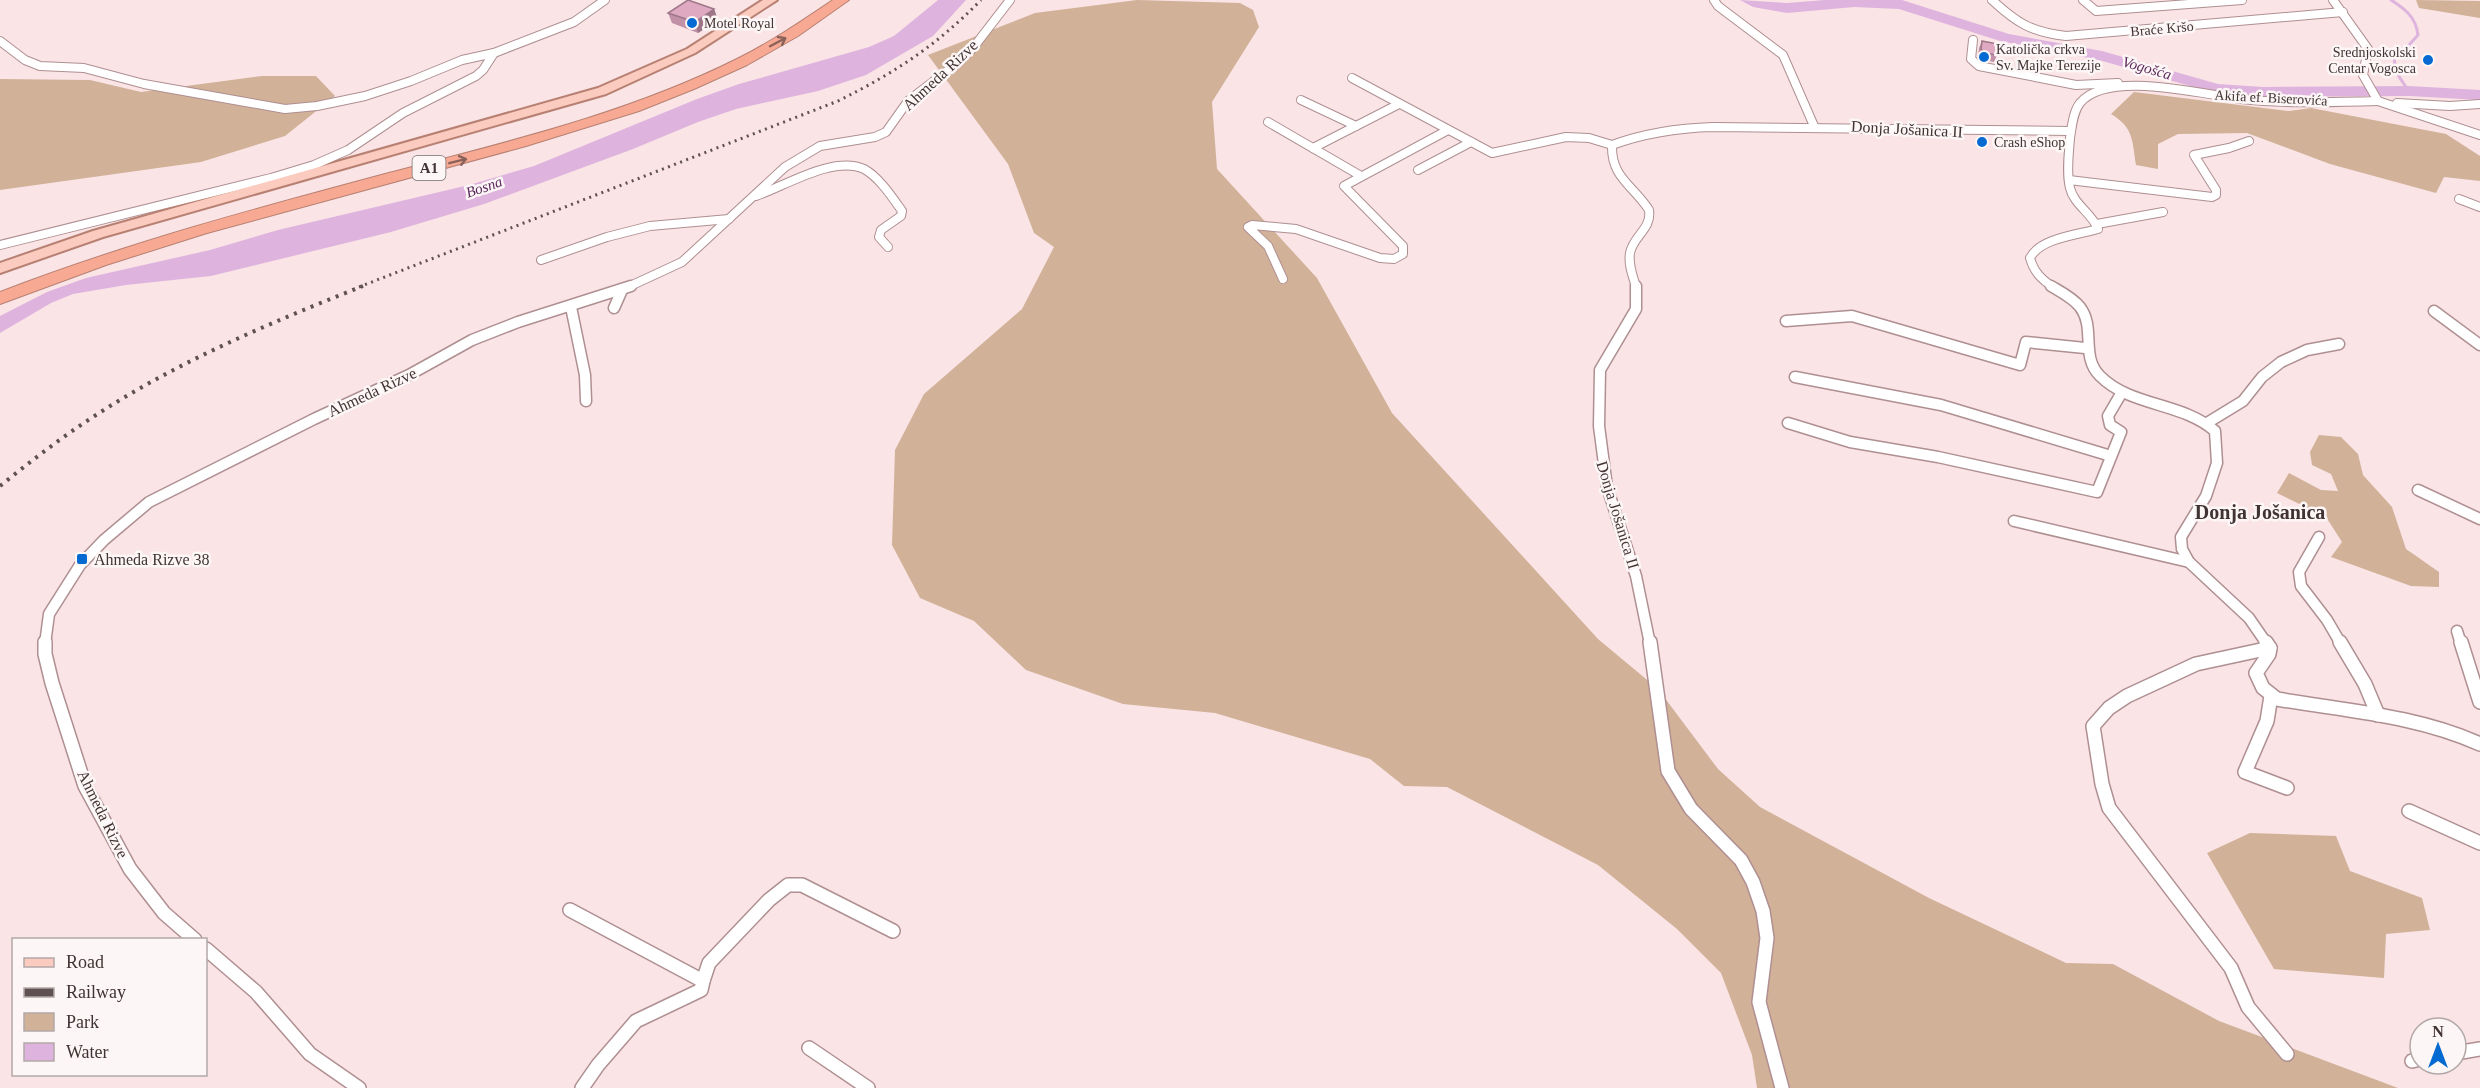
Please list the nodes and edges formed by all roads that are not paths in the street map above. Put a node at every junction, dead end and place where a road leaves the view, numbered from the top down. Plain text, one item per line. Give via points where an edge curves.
1 (605, 0) edge
2 (771, 0) edge
3 (820, 0) edge
4 (842, 0) edge
5 (1010, 0) edge
6 (1714, 0) edge
7 (1992, 0) edge
8 (2083, 0) edge
9 (2242, 0) edge
10 (2333, 0) edge
11 (2343, 12) junction
12 (1973, 40) dead end
13 (0, 41) edge
14 (494, 53) junction
15 (1352, 78) dead end
16 (2138, 86) junction
17 (2376, 98) junction
18 (1301, 100) dead end
19 (1399, 104) junction
20 (2480, 104) edge
21 (1268, 122) dead end
22 (1356, 126) junction
23 (1814, 126) junction
24 (1448, 130) junction
25 (2071, 131) junction
26 (2480, 135) edge
27 (2249, 141) dead end
28 (1471, 142) junction
29 (1612, 145) junction
30 (1313, 148) junction
31 (1418, 170) dead end
32 (1361, 176) junction
33 (2069, 180) junction
34 (237, 189) junction
35 (753, 197) junction
36 (2459, 199) dead end
37 (2480, 207) edge
38 (2163, 212) dead end
39 (729, 219) junction
40 (2097, 224) junction
41 (0, 245) edge
42 (888, 247) dead end
43 (542, 260) dead end
44 (0, 268) edge
45 (1283, 279) dead end
46 (0, 285) edge
47 (622, 290) junction
48 (0, 298) edge
49 (571, 306) junction
50 (614, 308) dead end
51 (2434, 311) dead end
52 (1786, 321) dead end
53 (2339, 344) dead end
54 (2480, 345) edge
55 (2085, 348) junction
56 (1795, 377) dead end
57 (2122, 392) junction
58 (586, 401) dead end
59 (1788, 423) dead end
60 (2207, 423) junction
61 (2111, 456) junction
62 (2418, 490) dead end
63 (2480, 519) edge
64 (2014, 521) dead end
65 (2319, 537) dead end
66 (2189, 561) junction
67 (2457, 631) dead end
68 (2270, 648) junction
69 (2271, 696) junction
70 (2480, 702) edge
71 (2378, 715) junction
72 (2480, 744) edge
73 (2287, 788) dead end
74 (2409, 811) dead end
75 (2480, 843) edge
76 (570, 910) dead end
77 (893, 931) dead end
78 (194, 938) edge
79 (207, 950) edge
80 (703, 981) junction
81 (809, 1048) dead end
82 (2287, 1054) dead end
83 (359, 1088) edge
84 (582, 1088) edge
85 (868, 1088) edge
86 (1782, 1088) edge

1 - 14 street via 574,22
2 - 34 main road via 691,51 602,91
3 - 46 highway, A1 via 736,51 622,99 161,229
48 -> 4 highway, A1 via 111,256 486,154 647,102 751,57
5 - 35 street, Ahmeda Rizve via 973,48 908,101 886,132 820,146 785,167
6 - 23 street via 1783,55
7 - 11 street, Braće Kršo via 2017,24 2041,33 2066,36
8 - 9 street via 2096,11
10 - 11 street
11 - 17 street via 2368,49 2363,75
12 - 16 street via 1971,59 1979,66 2076,85
13 - 14 street via 40,66 84,68 144,84 285,109 351,99 410,82 470,57
14 - 34 street via 476,76 403,113 348,150
15 - 19 street
16 - 17 street, Akifa ef. Biserovića via 2251,99
16 - 25 street, Akifa ef. Biserovića via 2091,96 2081,103
17 - 20 street via 2450,106
17 - 26 street
18 - 22 street
19 - 22 street
19 - 24 street
21 - 30 street
22 - 30 street
23 - 25 street, Donja Jošanica II via 1967,132
23 - 29 street, Donja Jošanica II via 1665,130
24 - 28 street
24 - 32 street
25 - 33 street, Akifa ef. Biserovića
27 - 33 street via 2194,154 2216,190 2212,197
28 - 29 street via 1497,154 1572,136
28 - 31 street
29 - 86 street, Donja Jošanica II via 1610,155 1616,172 1649,208 1650,217 1630,250 1629,265 1639,298 1636,311 1602,360 1598,378 1600,453 1643,604 1668,771 1691,809 1741,860 1754,882 1763,911 1767,938 1759,1002
30 - 32 street
32 - 45 street via 1344,186 1403,246 1403,254 1394,259 1380,258 1296,229 1248,227 1268,246
33 - 40 street via 2072,197
34 - 41 street
34 - 44 main road
35 - 39 street, Ahmeda Rizve
35 - 42 street via 825,169 848,165 863,168 902,211 901,216 881,230 879,237
36 - 37 street
38 - 40 street
39 - 43 street via 651,226
39 - 47 street, Ahmeda Rizve via 682,262
40 - 55 street via 2098,229 2088,233 2039,246 2030,258 2035,272 2085,315
47 - 49 street, Ahmeda Rizve
47 - 50 street
49 - 58 street via 585,375
49 - 78 street, Ahmeda Rizve via 472,340 409,375 149,502 104,540 61,592 49,614 45,654 85,786 130,869 164,913
51 - 54 street
52 - 55 street via 1851,316 2020,365 2026,342
53 - 60 street via 2307,350 2281,362 2262,377 2243,401
55 - 57 street via 2099,375
56 - 61 street via 1941,405
57 - 60 street
57 - 61 street via 2108,416 2110,425 2121,432
59 - 61 street via 1850,442 2097,492
60 - 66 street via 2215,431 2217,463 2206,496 2181,537
62 - 63 street
64 - 66 street
65 - 71 street via 2299,572 2301,586 2327,620 2365,684
66 - 68 street via 2249,618
67 - 70 street
68 - 69 street via 2256,673 2258,682
68 - 82 street via 2196,664 2127,696 2093,726 2109,808 2232,968 2248,1007
69 - 71 street
69 - 73 street via 2267,721 2244,772
71 - 72 street via 2433,724
74 - 75 street
76 - 80 street
77 - 80 street via 802,885 788,885 709,963
79 - 83 street via 256,992 310,1054
80 - 84 street via 701,990 636,1021
81 - 85 street

